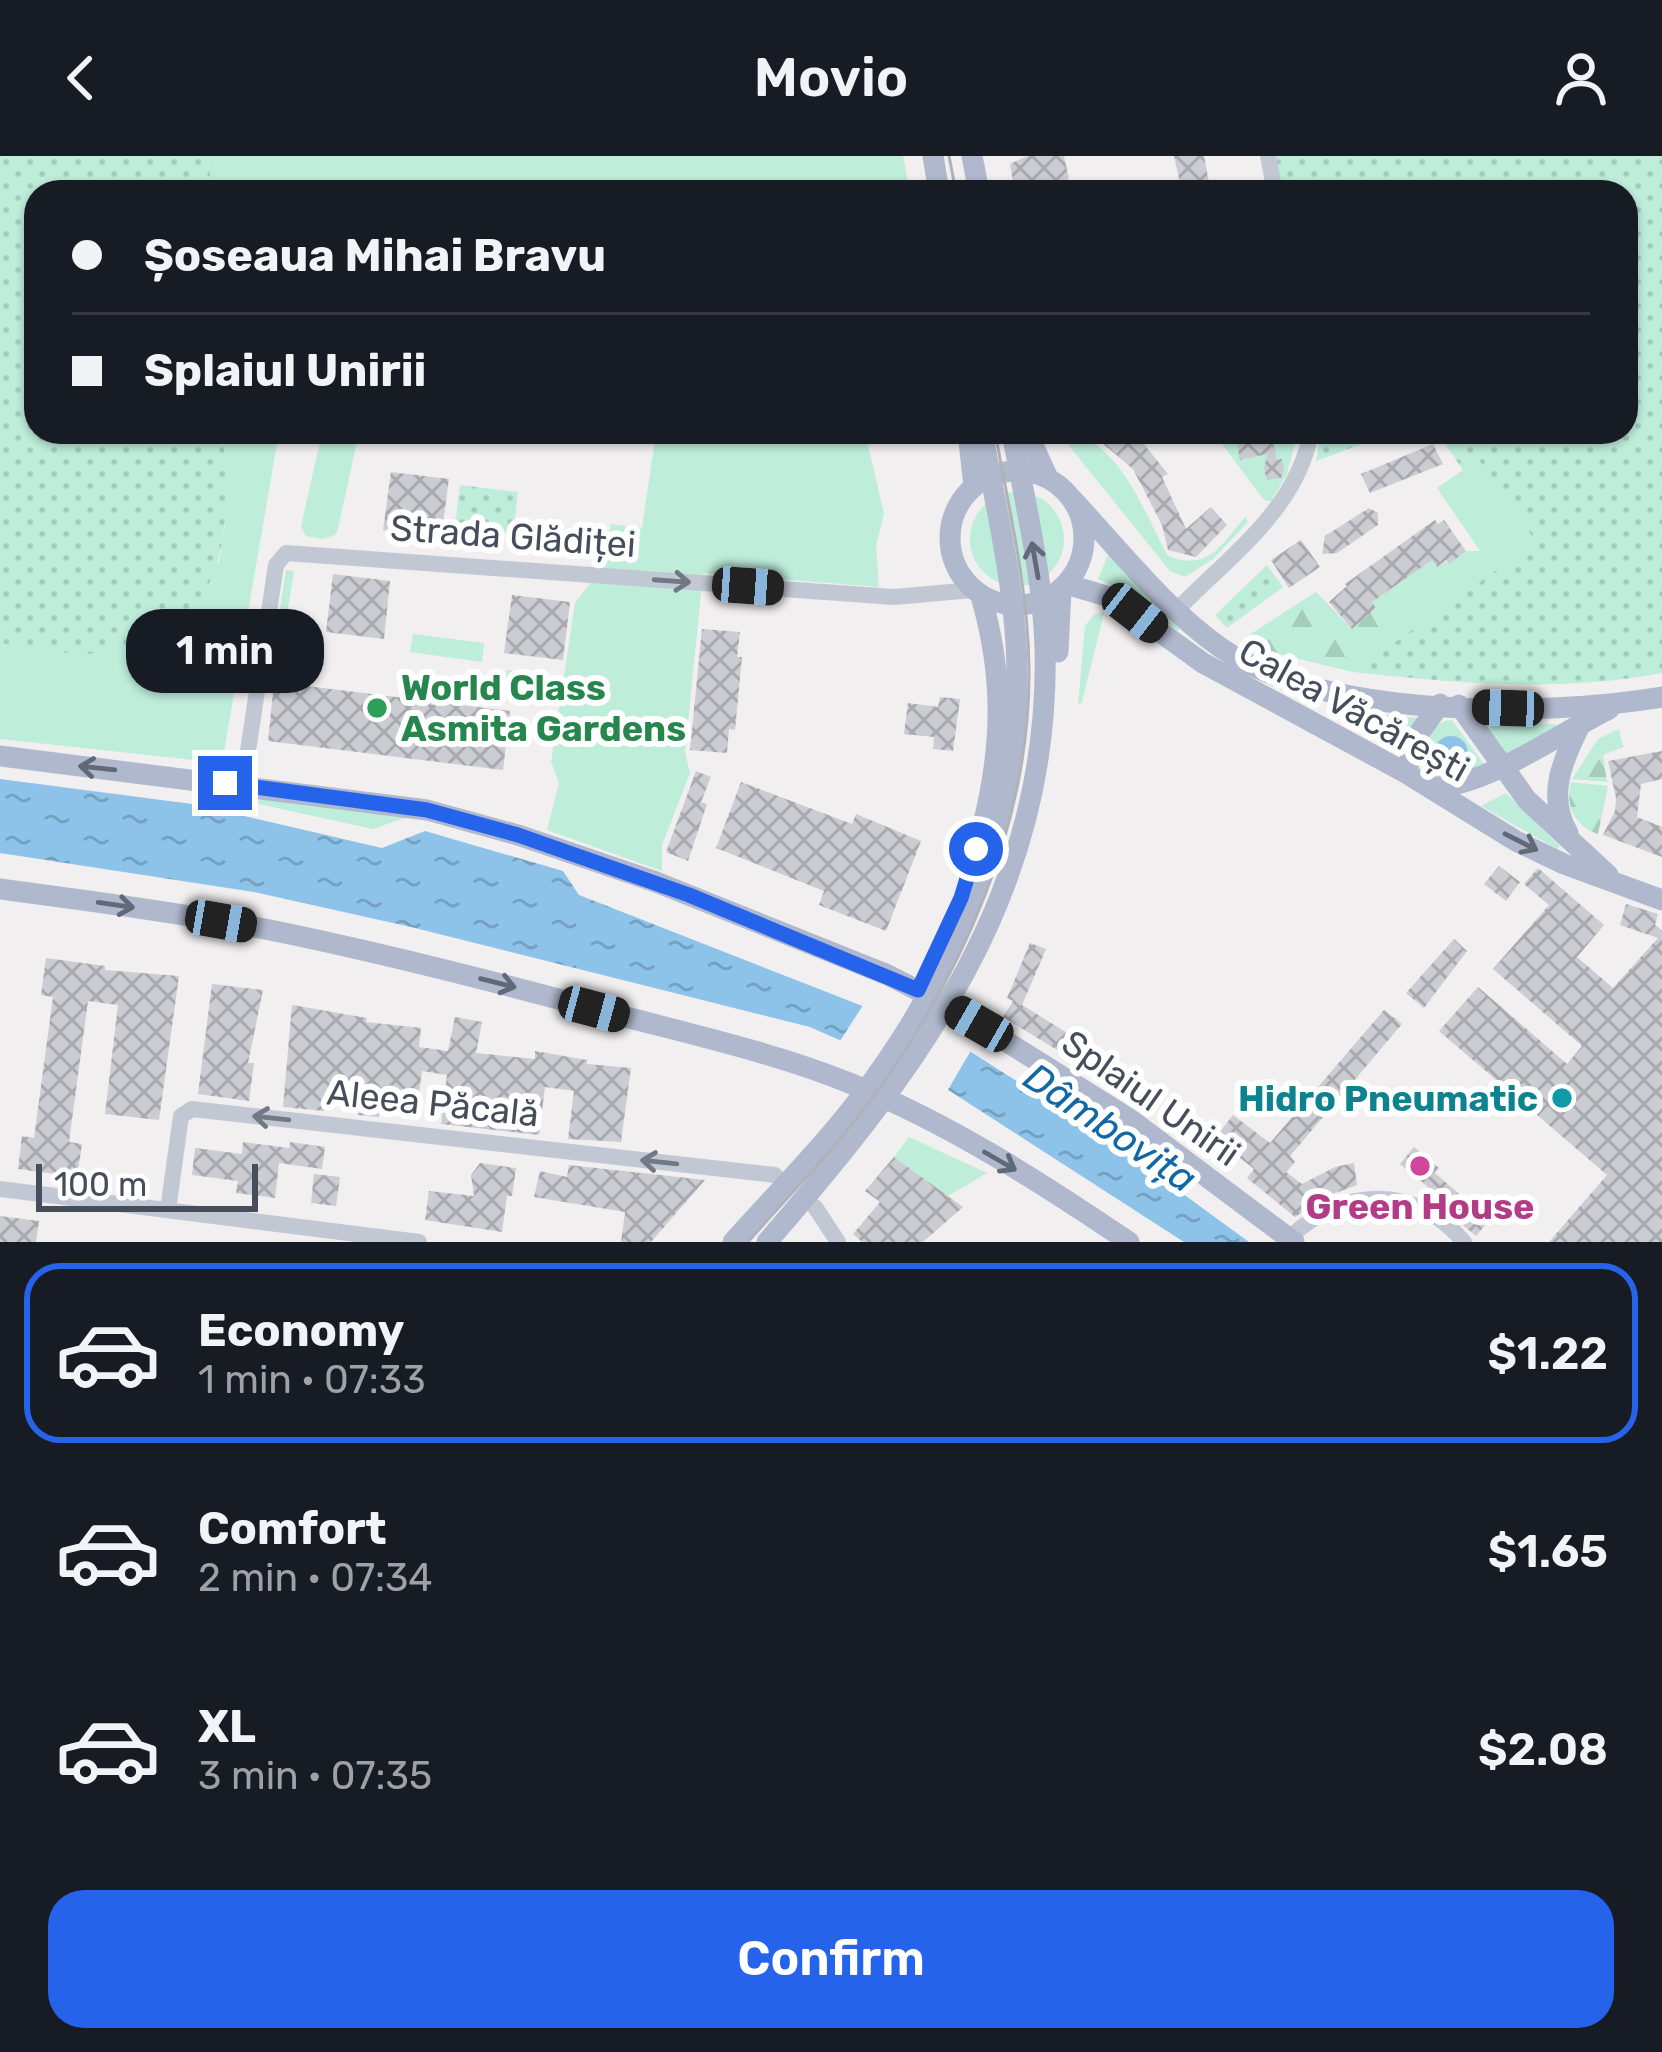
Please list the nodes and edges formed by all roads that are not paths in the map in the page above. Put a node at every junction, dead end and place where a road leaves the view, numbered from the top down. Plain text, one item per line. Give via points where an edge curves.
1 (969, 444) edge
2 (984, 444) edge
3 (1014, 444) edge
4 (1032, 444) edge
5 (1309, 444) edge
6 (1048, 478) junction
7 (974, 486) junction
8 (1071, 498) junction
9 (1064, 586) junction
10 (977, 593) junction
11 (1177, 610) junction
12 (1662, 697) edge
13 (1449, 704) junction
14 (1620, 704) junction
15 (1581, 723) junction
16 (0, 756) edge
17 (1502, 766) junction
18 (1406, 773) junction
19 (243, 784) junction
20 (1430, 788) junction
21 (1578, 849) junction
22 (1618, 884) junction
23 (0, 889) edge
24 (1662, 900) edge
25 (918, 990) junction
26 (956, 1010) junction
27 (862, 1077) junction
28 (903, 1096) junction
29 (775, 1175) junction
30 (0, 1189) edge
31 (815, 1207) junction
32 (168, 1210) junction
33 (1291, 1240) edge
34 (419, 1242) edge
35 (716, 1242) edge
36 (734, 1242) edge
37 (767, 1242) edge
38 (785, 1242) edge
39 (838, 1242) edge
40 (1130, 1242) edge
41 (1464, 1242) edge

1 - 7 main road
2 - 36 main road via 1017,671 1012,753 994,837 950,949 909,1025 853,1107
37 -> 3 main road via 872,1120 939,1020 1019,845 1040,754 1045,647
4 - 6 main road
5 - 11 street via 1278,508
6 - 7 main road via 1011,471
6 - 8 main road
7 - 10 main road via 956,509 949,539 955,567
8 - 9 main road via 1084,542
8 - 11 main road, Calea Văcărești
9 - 10 main road via 1024,605
9 - 18 main road, Calea Văcărești via 1113,598 1203,663
9 - 26 main road via 1056,713 1038,820 1019,883
19 -> 10 street, Strada Glădiței via 276,565 286,553 894,597
10 - 25 main road via 1000,685 991,787 961,898
11 - 13 main road, Calea Văcărești via 1216,645 1263,670 1343,694
12 - 14 main road
13 - 14 main road
13 - 17 main road, Calea Văcărești
13 - 18 main road via 1423,724
14 - 15 main road
15 - 17 main road
15 - 21 main road via 1556,800
19 -> 16 main road, Splaiul Unirii
17 - 20 main road via 1468,784
17 - 21 main road, Calea Văcărești
18 - 20 main road, Calea Văcărești
19 - 25 main road, Splaiul Unirii via 427,810 518,835
20 -> 22 main road, Calea Văcărești via 1516,841
21 - 22 main road, Calea Văcărești
22 - 24 main road, Calea Văcărești
23 -> 27 main road via 366,951
25 - 26 main road, Splaiul Unirii
25 - 27 main road
26 - 28 main road
26 - 33 main road, Splaiul Unirii via 1131,1120
27 - 28 main road
27 - 29 main road
28 - 31 main road
28 -> 40 main road
29 -> 32 street, Aleea Păcală via 193,1109 181,1116
29 - 35 main road
30 - 32 street
31 - 38 main road
31 - 39 street
32 - 34 street
33 - 41 street via 1326,1211 1389,1198 1431,1212

